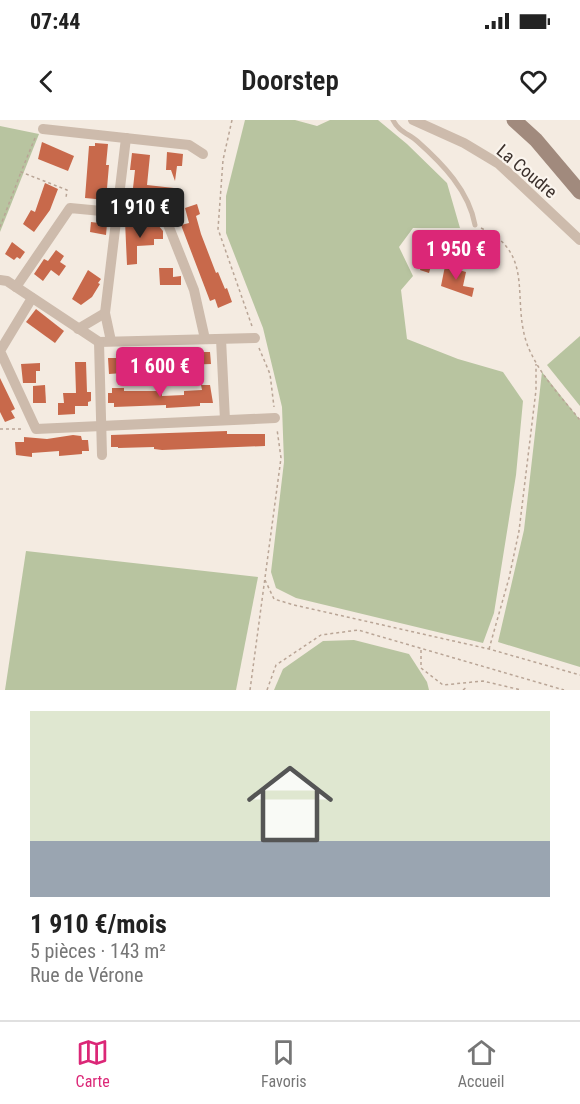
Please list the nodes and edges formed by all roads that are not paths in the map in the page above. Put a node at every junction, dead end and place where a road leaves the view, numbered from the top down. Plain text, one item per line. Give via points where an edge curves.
1 (393, 120) edge
2 (413, 120) edge
3 (514, 120) edge
4 (43, 129) road end
5 (126, 138) junction
6 (203, 154) dead end
7 (580, 192) edge
8 (117, 212) junction
9 (475, 225) road end
10 (580, 240) edge
11 (0, 280) edge
12 (16, 287) junction
13 (32, 298) junction
14 (105, 313) junction
15 (78, 329) junction
16 (255, 338) road end
17 (205, 339) junction
18 (222, 339) junction
19 (111, 341) junction
20 (99, 342) junction
21 (276, 418) road end
22 (225, 420) junction
23 (101, 426) junction
24 (102, 455) dead end

1 - 9 lane via 462,190
2 - 10 street, La Coudre via 464,143 498,164
3 - 7 street
4 - 5 street
5 - 6 street via 189,145
5 - 8 street
8 - 12 street via 70,208
8 - 14 street
8 - 17 street via 165,217 194,290
11 - 12 street
12 - 13 street
13 - 15 street
13 - 23 street via 0,351 36,429
14 - 15 street
14 - 19 street
15 - 20 street
16 - 18 street
17 - 18 street
17 - 19 street
18 - 22 street
19 - 20 street
20 - 23 street
21 - 22 street
22 - 23 street
23 - 24 street

